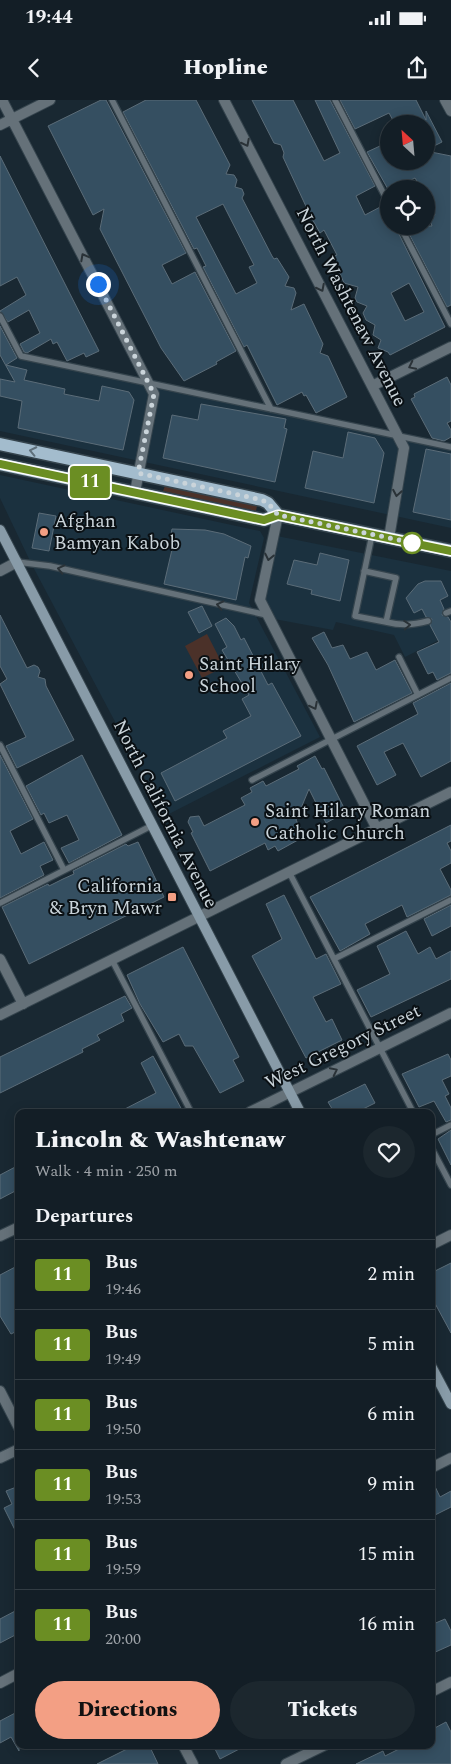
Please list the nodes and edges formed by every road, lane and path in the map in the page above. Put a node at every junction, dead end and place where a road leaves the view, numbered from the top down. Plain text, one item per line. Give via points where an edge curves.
1 (2, 100) edge
2 (50, 100) edge
3 (112, 100) edge
4 (224, 100) edge
5 (335, 100) edge
6 (445, 100) edge
7 (451, 111) edge
8 (12, 119) junction
9 (0, 125) edge
10 (380, 187) edge
11 (405, 235) edge
12 (0, 316) edge
13 (451, 324) edge
14 (451, 347) edge
15 (150, 383) junction
16 (372, 386) junction
17 (271, 409) junction
18 (398, 436) junction
19 (0, 444) edge
20 (451, 447) edge
21 (0, 464) edge
22 (138, 473) junction
23 (135, 492) junction
24 (278, 515) junction
25 (0, 530) edge
26 (372, 535) junction
27 (389, 538) junction
28 (451, 551) edge
29 (17, 562) junction
30 (0, 571) edge
31 (364, 571) junction
32 (267, 615) junction
33 (428, 621) dead end
34 (386, 622) junction
35 (399, 657) dead end
36 (451, 678) edge
37 (418, 695) junction
38 (331, 739) junction
39 (0, 746) edge
40 (252, 780) dead end
41 (451, 792) edge
42 (151, 826) junction
43 (377, 829) junction
44 (64, 870) junction
45 (289, 872) junction
46 (451, 900) edge
47 (0, 903) edge
48 (198, 917) junction
49 (0, 959) edge
50 (334, 959) junction
51 (112, 960) junction
52 (23, 1004) junction
53 (451, 1013) edge
54 (0, 1015) edge
55 (380, 1048) junction
56 (290, 1093) junction
57 (189, 1109) edge
58 (256, 1109) edge
59 (298, 1109) edge
60 (411, 1109) edge
61 (451, 1125) edge
62 (435, 1133) edge
63 (435, 1155) edge
64 (451, 1186) edge
65 (15, 1229) edge
66 (451, 1235) edge
67 (0, 1236) edge
68 (435, 1243) edge
69 (435, 1374) edge
70 (0, 1392) edge
71 (451, 1404) edge
72 (15, 1420) edge
73 (15, 1451) edge
74 (0, 1458) edge
75 (451, 1458) edge
76 (435, 1466) edge
77 (15, 1675) edge
78 (451, 1682) edge
79 (0, 1683) edge
80 (435, 1690) edge
81 (185, 1749) edge
82 (317, 1749) edge
83 (192, 1764) edge
84 (286, 1764) edge

1 - 8 street
2 - 8 street
3 - 17 lane
4 -> 16 street, North Washtenaw Avenue
5 - 10 lane
6 - 7 street
8 - 9 street
15 -> 8 street
11 - 13 lane
12 - 15 lane via 21,356
14 -> 16 street
15 - 17 lane
15 - 22 street via 154,394
16 - 18 street, North Washtenaw Avenue
17 - 18 lane
18 - 20 lane
18 -> 27 street, North Washtenaw Avenue via 404,448
22 -> 19 main road
21 - 23 main road
22 - 23 street
22 - 24 main road via 262,500
23 - 24 main road via 264,520
24 - 26 main road
24 -> 32 street via 260,600
25 - 29 main road, North California Avenue
26 - 27 main road
26 - 31 lane
27 - 28 main road
29 - 30 street
32 -> 29 lane via 50,566
29 - 42 main road, North California Avenue
31 - 34 lane via 355,616
31 - 34 lane via 396,578
32 -> 38 street
34 -> 33 lane via 410,625
35 - 37 lane
36 - 37 lane
37 - 38 lane
38 - 40 lane
38 - 43 street
39 - 44 lane
41 - 43 street
42 - 44 lane
42 - 48 main road, North California Avenue
43 - 45 street
44 - 47 lane
45 - 48 street
45 - 50 lane
46 - 50 lane
48 - 51 street
48 - 56 main road, North California Avenue
49 - 52 street
50 - 55 lane
51 - 52 street
51 - 57 lane
52 - 54 street
53 - 55 street, West Gregory Street
56 -> 55 street, West Gregory Street
55 - 60 lane
56 - 58 street, West Gregory Street
56 - 59 main road, North California Avenue
61 - 62 lane
63 - 64 lane
65 - 67 street
66 - 68 street
69 - 71 main road
70 - 72 street
73 - 74 street
75 - 76 street
77 - 79 street
78 - 80 street
81 - 83 street
82 - 84 street

